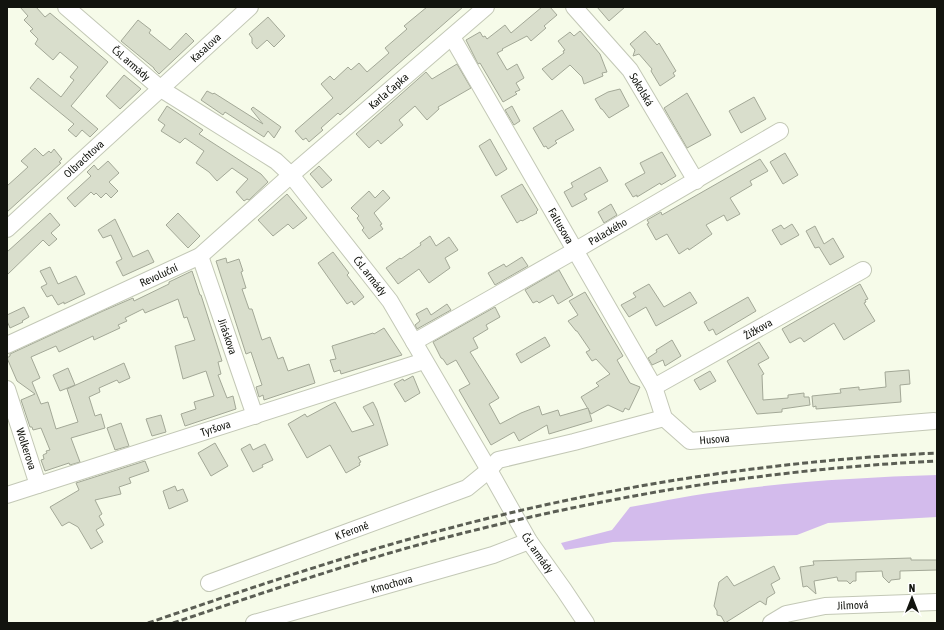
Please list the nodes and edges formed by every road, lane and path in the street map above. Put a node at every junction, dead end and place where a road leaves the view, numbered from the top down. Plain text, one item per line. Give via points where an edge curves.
1 (66, 7) edge
2 (250, 7) edge
3 (574, 7) edge
4 (483, 8) edge
5 (452, 37) junction
6 (161, 89) junction
7 (780, 131) dead end
8 (291, 175) junction
9 (696, 181) junction
10 (7, 229) edge
11 (576, 250) junction
12 (200, 256) junction
13 (862, 270) dead end
14 (414, 342) junction
15 (7, 345) edge
16 (424, 361) junction
17 (654, 387) junction
18 (7, 389) edge
19 (255, 416) junction
20 (664, 418) junction
21 (934, 421) dead end
22 (489, 470) junction
23 (38, 485) junction
24 (7, 495) edge
25 (529, 541) junction
26 (210, 583) dead end
27 (937, 602) edge
28 (254, 623) edge
29 (586, 623) edge
30 (771, 623) edge

1 - 6 street, Čsl. armády
2 - 6 street, Kasalova
3 - 9 street, Sokolská via 630,70
4 - 5 street, Karla Čapka
5 - 8 street, Karla Čapka
5 - 11 street, Faltusova
6 - 8 street, Čsl. armády via 276,161
6 - 10 street, Olbrachtova
7 - 9 street, Palackého
8 - 12 street, Revoluční
8 - 14 street, Čsl. armády via 390,301
9 - 11 street, Palackého
11 - 14 street, Palackého
11 - 17 street, Faltusova
12 - 15 street, Revoluční
12 - 19 street, Jiráskova
13 - 17 street, Žižkova
14 - 16 street, Čsl. armády
16 - 19 street, Tyršova
16 - 22 street, Čsl. armády
17 - 20 street, Faltusova
18 - 23 street, Wolkerova
19 - 23 street, Tyršova
20 - 21 street, Husova via 690,441
20 - 22 street via 498,460
22 - 25 street, Čsl. armády
22 - 26 street, K Feroně via 467,488
23 - 24 street, Tyršova
25 - 28 street, Kmochova via 493,555
25 - 29 street, Čsl. armády
27 - 30 street, Jilmová via 825,606 786,614

